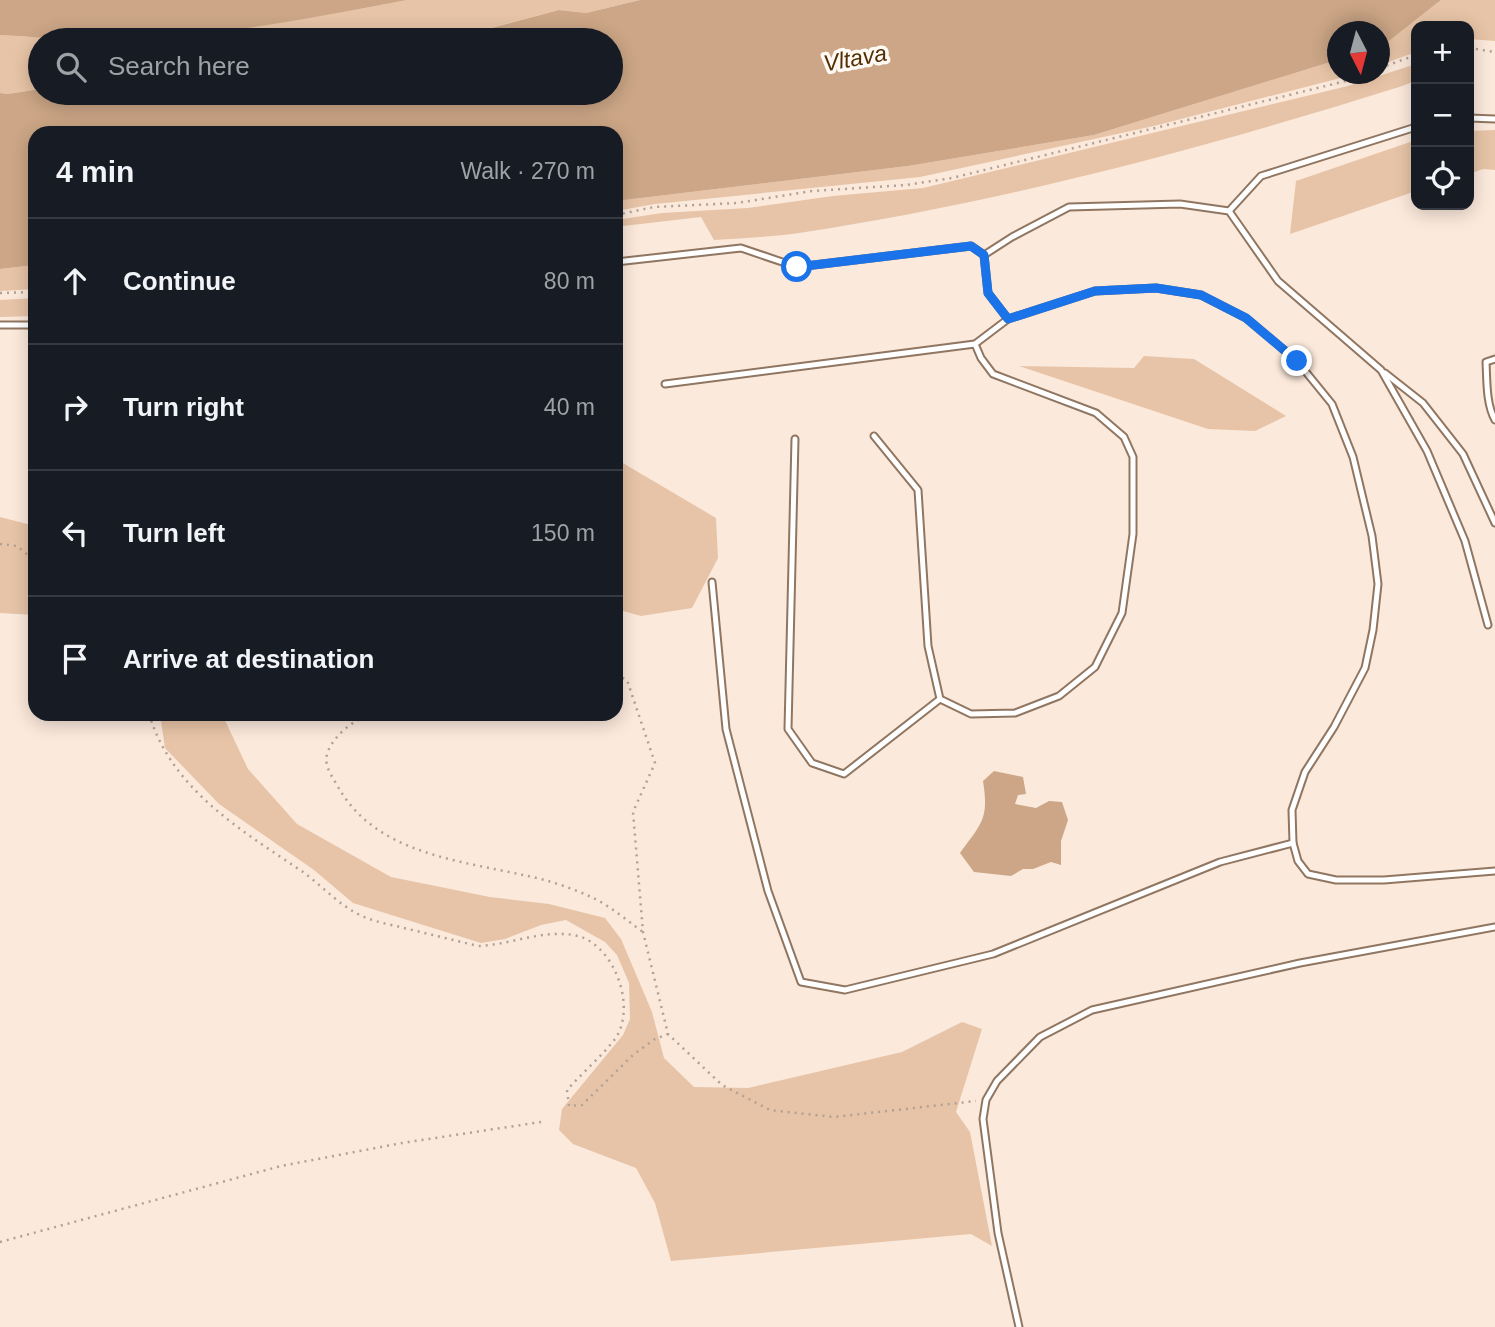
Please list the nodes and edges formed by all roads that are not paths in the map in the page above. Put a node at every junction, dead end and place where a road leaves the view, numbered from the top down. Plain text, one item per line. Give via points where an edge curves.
1 (1474, 118) edge
2 (1495, 119) edge
3 (1411, 129) edge
4 (1229, 211) junction
5 (984, 255) junction
6 (623, 261) edge
7 (1008, 319) junction
8 (0, 325) edge
9 (28, 325) edge
10 (975, 344) junction
11 (1495, 359) edge
12 (1381, 370) junction
13 (665, 384) dead end
14 (1495, 419) edge
15 (874, 436) dead end
16 (795, 439) dead end
17 (1495, 523) edge
18 (712, 582) dead end
19 (1488, 625) dead end
20 (940, 699) junction
21 (1293, 843) junction
22 (1495, 871) edge
23 (1495, 927) edge
24 (1018, 1327) edge

1 - 2 lane
3 - 4 lane via 1261,176
4 - 5 lane via 1180,204 1069,207
4 - 12 lane via 1278,281
5 - 6 lane via 971,246 797,267 741,248
5 - 7 lane via 988,293
7 - 10 lane
7 - 21 lane via 1095,291 1156,288 1201,295 1246,318 1297,361 1332,404 1353,457 1378,584 1366,668 1305,772 1292,810
8 - 9 lane
10 - 13 lane
10 - 20 lane via 993,374 1096,414 1124,437 1133,457 1133,534 1122,613 1095,667 1059,696 1016,713 971,715
11 - 14 lane via 1486,362
12 - 17 lane via 1423,402 1463,454
12 - 19 lane via 1427,451 1465,541
15 - 20 lane via 918,490 928,646
16 - 20 lane via 788,729 812,763 845,774
18 - 21 lane via 726,729 768,891 801,982 845,990 993,954 1220,862
21 - 22 lane via 1308,874 1336,880
23 - 24 lane via 1300,963 1092,1010 1040,1037 997,1081 986,1100 983,1119 993,1202

